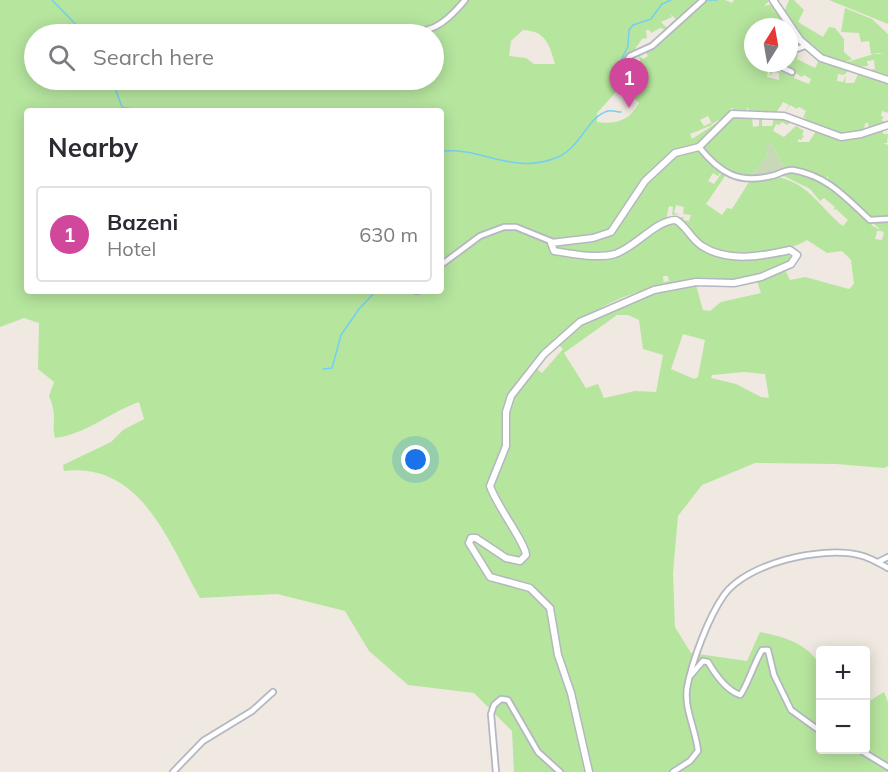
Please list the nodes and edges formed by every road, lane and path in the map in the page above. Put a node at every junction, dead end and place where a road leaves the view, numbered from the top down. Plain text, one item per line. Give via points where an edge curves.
1 (465, 0) edge
2 (773, 0) edge
3 (702, 1) edge
4 (443, 24) edge
5 (805, 46) junction
6 (798, 49) edge
7 (621, 68) dead end
8 (888, 80) edge
9 (888, 125) edge
10 (699, 147) junction
11 (888, 219) edge
12 (553, 242) junction
13 (444, 263) edge
14 (888, 557) edge
15 (878, 562) junction
16 (888, 568) edge
17 (691, 675) junction
18 (273, 692) dead end
19 (816, 728) edge
20 (867, 754) edge
21 (888, 767) edge
22 (173, 772) edge
23 (496, 772) edge
24 (560, 772) edge
25 (589, 772) edge
26 (673, 772) edge

1 - 4 street
2 - 5 street
3 - 7 street via 652,46 630,56
5 - 6 street
5 - 8 street via 829,63
9 - 10 street via 841,136 784,116 734,114
10 - 11 street via 736,178 754,180 793,170 834,185 870,220
10 - 12 street via 675,153 645,181 611,232
12 - 13 street via 516,227 504,227 480,236
12 - 25 street via 550,246 554,251 606,256 640,241 657,226 676,220 700,244 714,251 755,256 790,250 797,255 791,264 761,277 654,290 604,309 580,322 555,344 508,402 506,446 490,486 526,555 520,561 510,560 476,538 469,543 490,577 530,588 550,608 558,655
14 - 15 street
15 - 16 street
15 - 17 street via 859,555 797,556 749,574 724,594 701,642
17 - 19 street via 703,661 708,662 733,693 740,695 755,660 762,650 768,650 774,675 791,710
17 - 26 street via 687,700 698,751
18 - 22 street via 252,711 203,741
20 - 21 street
23 - 24 street via 491,714 501,699 508,700 538,752

